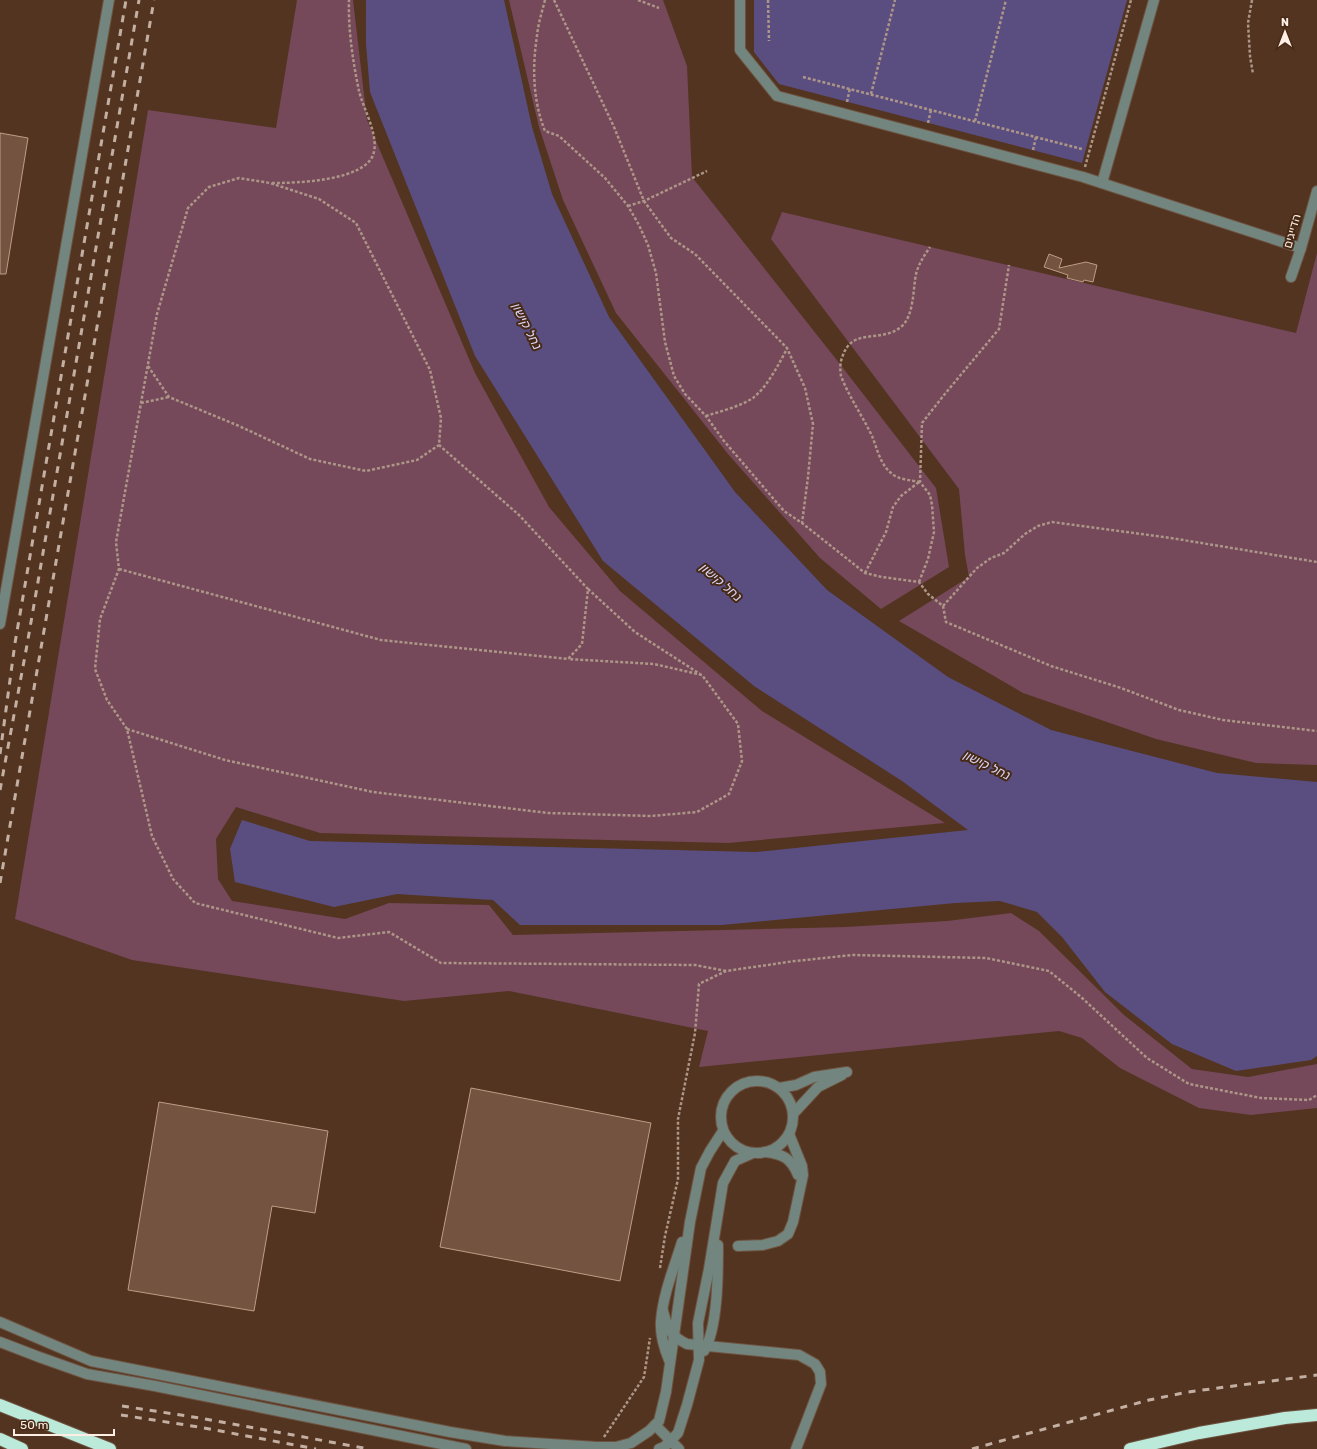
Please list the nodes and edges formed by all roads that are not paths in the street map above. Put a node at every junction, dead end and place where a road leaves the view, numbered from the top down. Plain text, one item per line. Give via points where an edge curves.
1 (109, 0) edge
2 (740, 0) edge
3 (1154, 0) edge
4 (1102, 183) junction
5 (1317, 191) edge
6 (1301, 248) junction
7 (1292, 277) dead end
8 (0, 624) edge
9 (779, 1088) junction
10 (793, 1114) junction
11 (723, 1131) junction
12 (789, 1134) junction
13 (764, 1152) junction
14 (752, 1153) junction
15 (800, 1189) junction
16 (719, 1210) junction
17 (690, 1222) junction
18 (738, 1246) dead end
19 (663, 1311) junction
20 (0, 1322) edge
21 (674, 1337) junction
22 (0, 1342) edge
23 (703, 1345) junction
24 (669, 1363) junction
25 (0, 1405) edge
26 (1317, 1415) edge
27 (655, 1425) junction
28 (0, 1439) edge
29 (670, 1441) junction
30 (22, 1449) edge
31 (110, 1449) edge
32 (466, 1449) edge
33 (658, 1449) edge
34 (679, 1449) edge
35 (796, 1449) edge
36 (1130, 1449) edge

1 - 8 street
2 - 4 street via 740,50 777,96
3 - 4 street
4 - 6 street
5 - 6 street, הדייגים
6 - 7 street, הדייגים
9 - 10 street via 791,1104
9 - 10 street via 820,1076 847,1072 818,1087
9 - 11 street via 757,1080 745,1082 735,1088 726,1096 722,1107 720,1119
10 - 12 street
11 - 14 street via 735,1146
11 - 17 street via 701,1168
12 - 13 street via 778,1145
12 - 15 street via 802,1166
13 - 14 street
13 - 15 street via 775,1153 794,1165
14 - 16 street via 735,1161 723,1183
15 - 18 street via 788,1234 778,1241 763,1245
16 - 23 street via 698,1323
16 - 23 street via 718,1283 712,1327
17 - 19 street via 666,1292
17 - 21 street
19 - 21 street via 667,1326
19 - 24 street via 662,1342
20 - 27 street via 91,1361 505,1441 616,1447 631,1443
21 - 23 street via 687,1344
21 - 24 street
22 - 32 street via 87,1374
23 - 29 street via 678,1433
23 - 35 street via 799,1355 815,1364 820,1372 821,1384
24 - 27 street via 666,1392 659,1421
25 - 31 highway
26 - 36 highway via 1199,1433
27 - 29 street
28 - 30 highway
29 - 33 street
29 - 34 street

